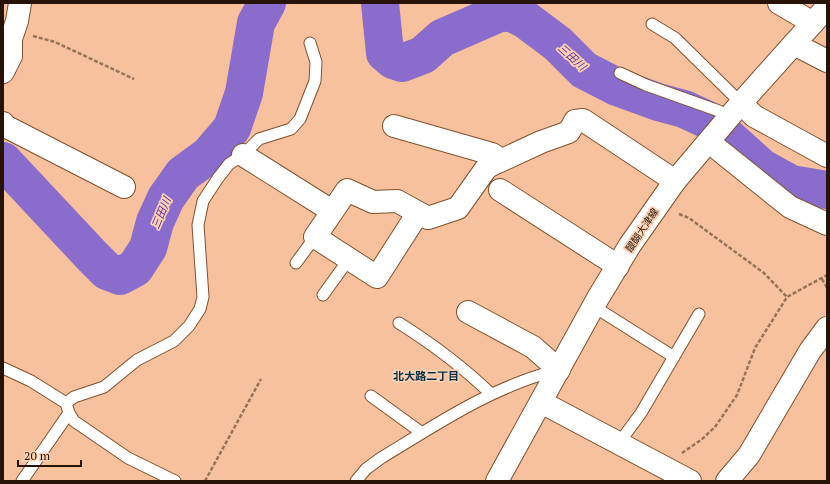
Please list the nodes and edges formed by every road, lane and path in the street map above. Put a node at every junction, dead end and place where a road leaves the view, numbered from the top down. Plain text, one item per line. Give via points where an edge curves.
1 (20, 3) edge
2 (779, 3) edge
3 (820, 15) edge
4 (652, 24) dead end
5 (14, 28) junction
6 (310, 43) dead end
7 (794, 44) junction
8 (827, 61) edge
9 (3, 72) edge
10 (620, 73) dead end
11 (134, 79) dead end
12 (724, 124) junction
13 (4, 126) edge
14 (394, 126) dead end
15 (243, 155) junction
16 (827, 156) edge
17 (501, 160) junction
18 (675, 181) junction
19 (124, 187) dead end
20 (500, 190) dead end
21 (658, 206) junction
22 (332, 211) junction
23 (418, 213) junction
24 (827, 224) edge
25 (315, 237) junction
26 (349, 259) junction
27 (296, 263) dead end
28 (618, 266) junction
29 (827, 275) edge
30 (822, 279) junction
31 (827, 288) edge
32 (323, 295) dead end
33 (787, 297) junction
34 (593, 306) junction
35 (468, 312) dead end
36 (699, 314) dead end
37 (399, 323) dead end
38 (827, 328) edge
39 (674, 357) junction
40 (3, 368) edge
41 (559, 370) junction
42 (261, 379) dead end
43 (491, 394) junction
44 (371, 396) dead end
45 (541, 402) junction
46 (68, 408) junction
47 (422, 433) junction
48 (619, 443) junction
49 (661, 466) junction
50 (22, 481) edge
51 (175, 481) edge
52 (205, 481) edge
53 (356, 481) edge
54 (497, 481) edge
55 (690, 481) edge
56 (727, 481) edge

1 - 5 street
2 - 3 street
3 - 7 street, 醍醐大津線
4 - 12 lane via 675,38
5 - 9 street via 11,56
5 - 11 path via 55,42
6 - 15 lane via 316,62 315,81 300,119 291,129 260,139
7 - 8 street
7 - 12 street, 醍醐大津線
10 - 12 lane via 719,111
12 - 16 street via 754,116
12 - 18 street, 醍醐大津線
12 - 24 street via 790,207
13 - 19 street
14 - 17 street via 492,154
15 - 22 street
15 - 46 lane via 225,169 203,201 198,225 203,297 200,309 189,326 174,341 137,360 104,387 74,397
17 - 18 street via 569,132 575,122 583,120
17 - 23 street via 487,167 458,208 428,218
18 - 21 street, 醍醐大津線
20 - 28 street via 525,199
21 - 28 street, 醍醐大津線
21 - 33 path via 689,218 764,273
22 - 23 street via 347,190 373,202 397,201
22 - 25 street
23 - 26 street via 377,277
25 - 26 street
25 - 27 lane
26 - 32 lane
28 - 34 street, 醍醐大津線
29 - 30 path
30 - 31 path
30 - 33 path
33 - 49 path via 755,348 737,395 715,427 701,440
34 - 39 lane
34 - 41 street, 醍醐大津線
35 - 41 street via 533,347
36 - 39 lane
37 - 43 lane via 440,349
38 - 56 street via 810,351 749,455
39 - 48 lane via 641,413
40 - 46 lane via 31,381
41 - 43 lane via 534,376
41 - 45 street, 醍醐大津線
42 - 52 path
43 - 47 lane
44 - 47 lane
45 - 48 street
45 - 54 street, 醍醐大津線
46 - 50 lane
46 - 51 lane via 74,421 128,458
47 - 53 lane via 381,458 366,469
48 - 49 street
49 - 55 street

